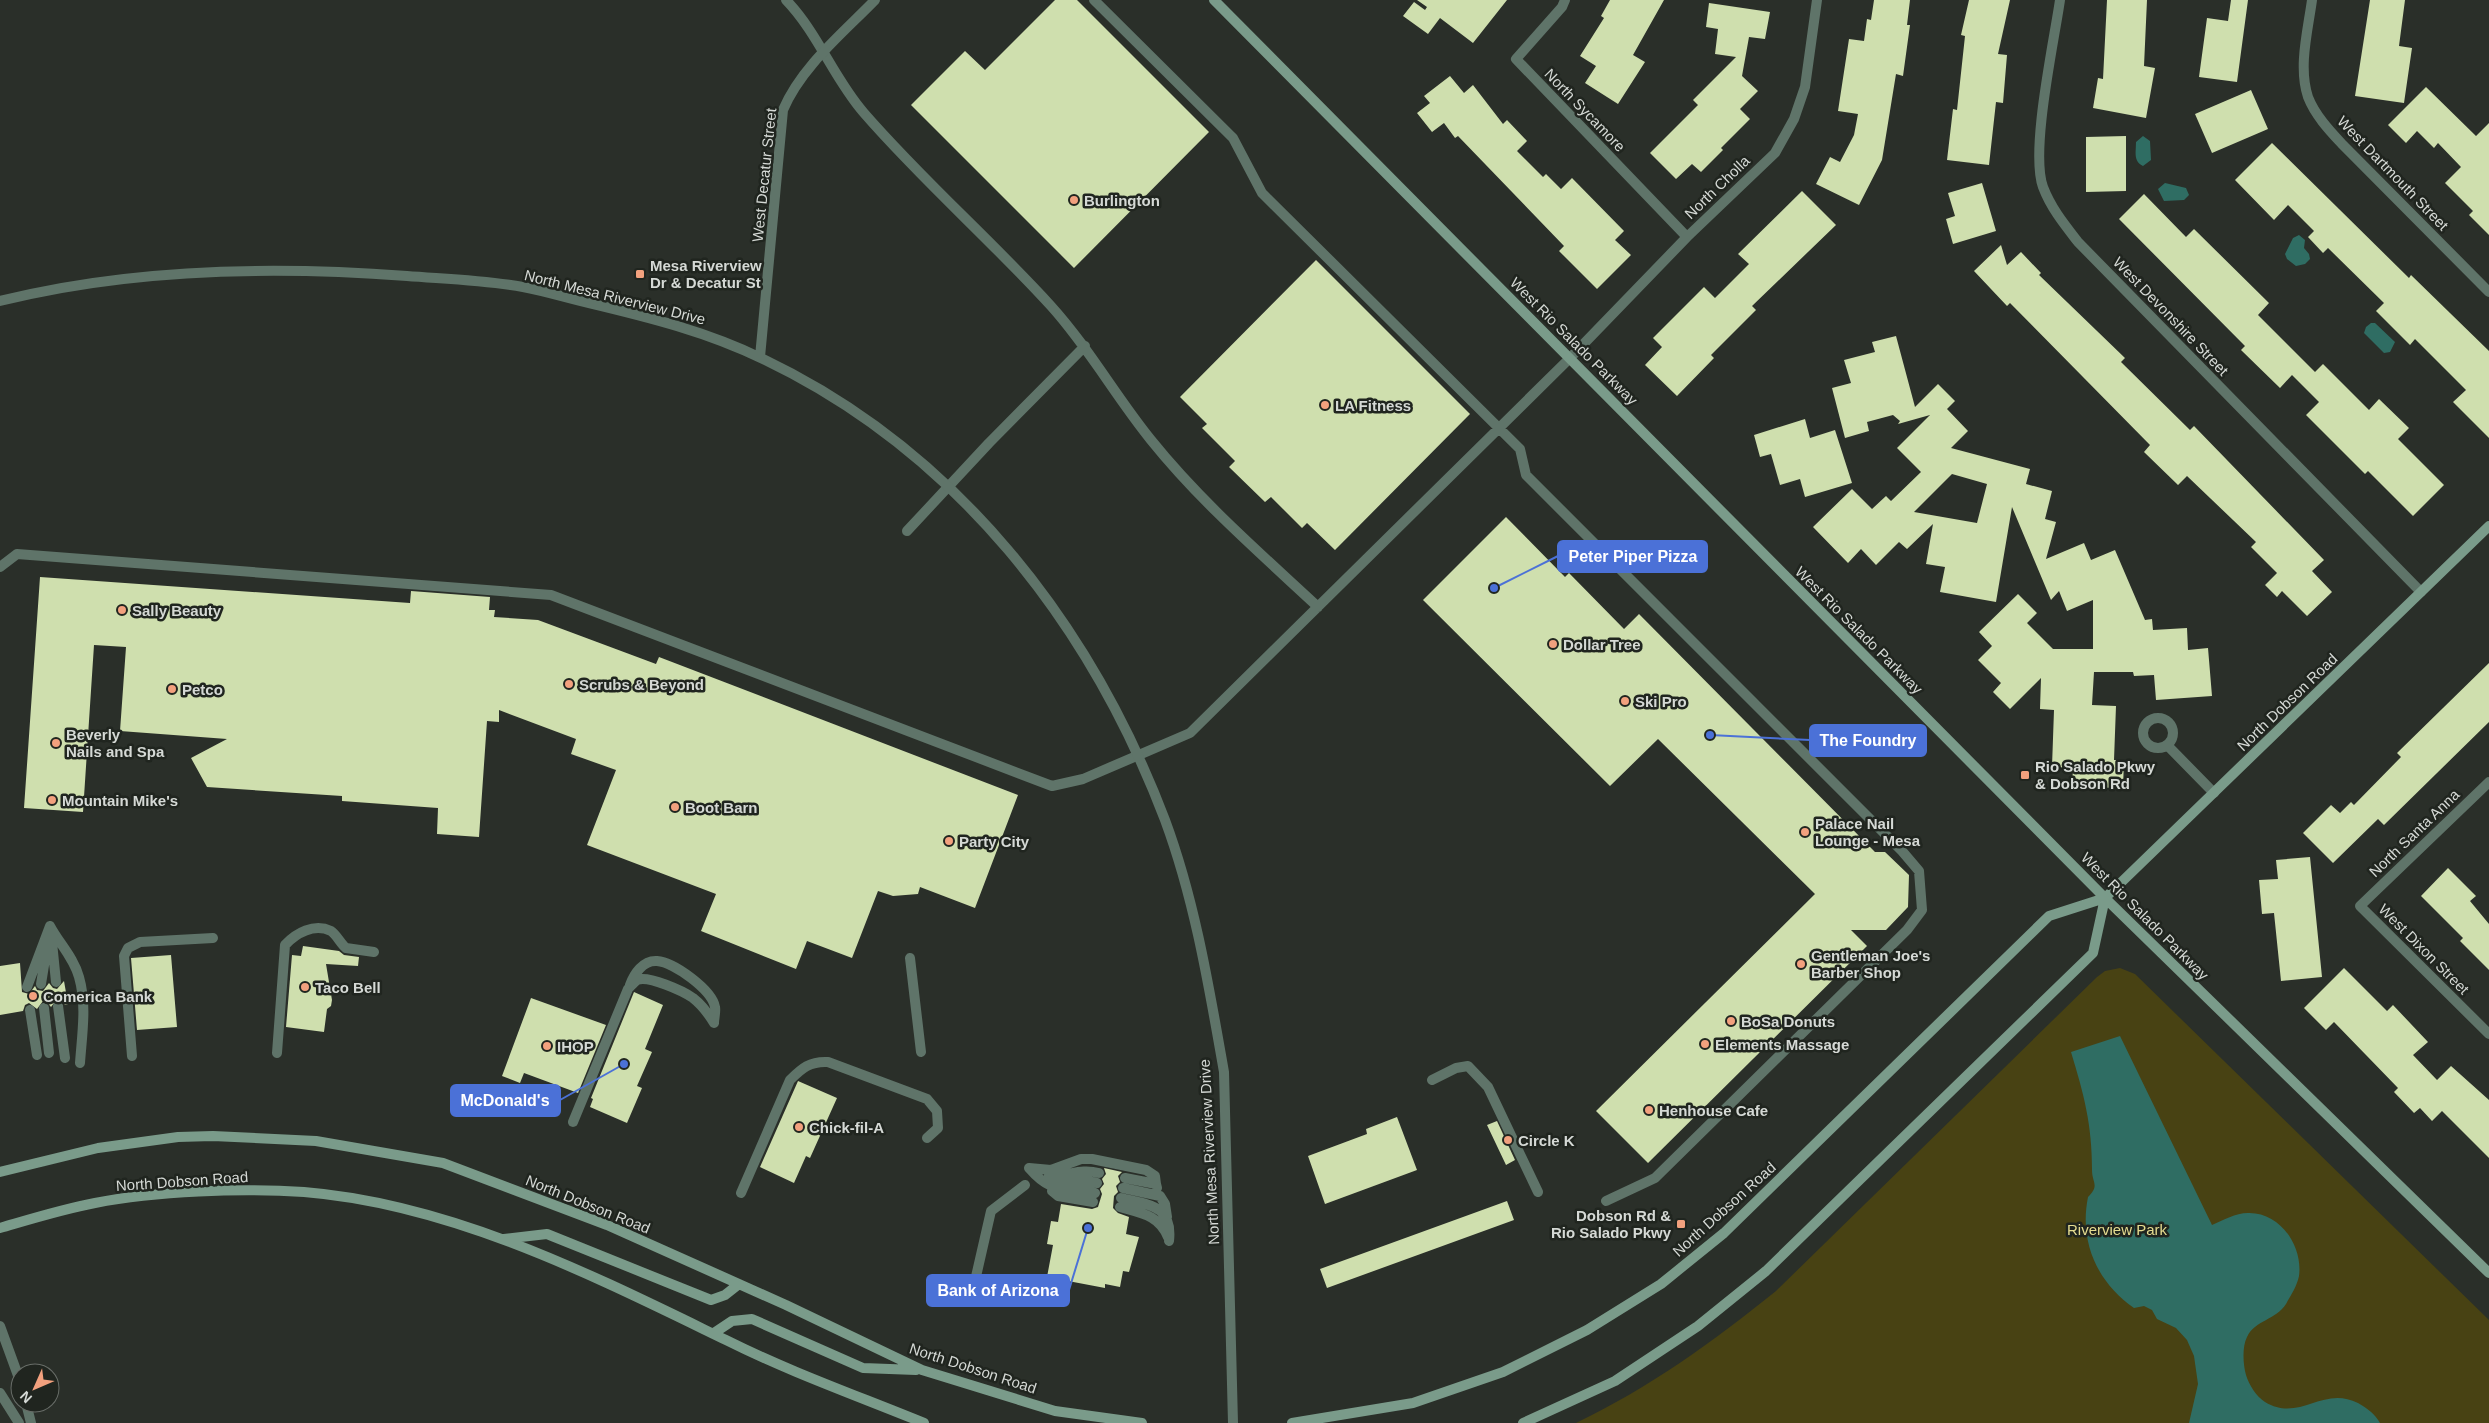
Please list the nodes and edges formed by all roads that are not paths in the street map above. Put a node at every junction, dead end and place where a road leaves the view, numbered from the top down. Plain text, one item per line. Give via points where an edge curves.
1 (786, 0) edge
2 (875, 0) edge
3 (1094, 0) edge
4 (1214, 0) edge
5 (1565, 0) edge
6 (1817, 0) edge
7 (2060, 0) edge
8 (2312, 0) edge
9 (823, 54) junction
10 (1687, 237) junction
11 (2489, 292) edge
12 (0, 301) edge
13 (1085, 346) junction
14 (760, 357) junction
15 (1570, 358) junction
16 (1499, 428) junction
17 (949, 486) junction
18 (2489, 526) edge
19 (907, 531) dead end
20 (0, 567) edge
21 (2421, 592) junction
22 (1318, 608) junction
23 (2168, 745) dead end
24 (1137, 756) junction
25 (2489, 782) edge
26 (2214, 793) junction
27 (2105, 898) junction
28 (2360, 906) joint
29 (50, 926) junction
30 (213, 938) dead end
31 (374, 952) dead end
32 (910, 958) dead end
33 (56, 982) dead end
34 (41, 984) dead end
35 (27, 987) dead end
36 (628, 989) junction
37 (58, 1006) dead end
38 (44, 1008) dead end
39 (30, 1010) dead end
40 (2489, 1034) edge
41 (921, 1052) dead end
42 (49, 1053) dead end
43 (277, 1053) dead end
44 (37, 1055) dead end
45 (132, 1056) dead end
46 (65, 1058) dead end
47 (80, 1063) dead end
48 (1432, 1080) dead end
49 (574, 1122) dead end
50 (928, 1138) dead end
51 (1029, 1168) junction
52 (0, 1172) edge
53 (1025, 1184) dead end
54 (1156, 1184) junction
55 (1538, 1192) dead end
56 (741, 1193) dead end
57 (1122, 1193) junction
58 (1160, 1196) junction
59 (1606, 1201) dead end
60 (1167, 1217) junction
61 (0, 1228) edge
62 (504, 1240) junction
63 (2489, 1274) edge
64 (739, 1284) junction
65 (972, 1294) dead end
66 (0, 1326) edge
67 (714, 1333) junction
68 (13, 1363) edge
69 (922, 1370) junction
70 (0, 1392) edge
71 (19, 1423) edge
72 (924, 1423) edge
73 (1142, 1423) edge
74 (1233, 1423) edge
75 (1292, 1423) edge
76 (1523, 1423) edge

1 - 9 street via 799,14
2 - 9 street, West Decatur Street
3 - 16 street via 1233,138 1262,193
4 - 15 main road, West Rio Salado Parkway
5 - 10 street, North Sycamore via 1516,59
6 - 10 street, North Cholla via 1805,87 1794,119 1775,153
7 - 21 street, West Devonshire Street via 2038,153 2042,185 2054,212 2078,242
8 - 11 street, West Dartmouth Street via 2304,72 2308,96 2320,120
9 - 13 street via 861,110 887,140 1051,305
9 - 14 street, West Decatur Street via 796,86 784,110
10 - 15 street, North Cholla
12 - 14 street, North Mesa Riverview Drive via 83,284 211,272 368,273 522,287 654,320
13 - 17 street
13 - 22 street via 1153,442
14 - 17 street, North Mesa Riverview Drive via 821,389 864,417
15 - 16 street, North Cholla
15 - 27 main road, West Rio Salado Parkway
16 - 22 street, North Cholla
16 - 59 street via 1520,449 1526,474 1902,850 1919,871 1922,890 1922,910 1907,930 1662,1171
17 - 19 street
17 - 24 street, North Mesa Riverview Drive via 985,522 1057,610 1092,665
18 - 21 main road, North Dobson Road
20 - 24 street, North Cholla via 17,554 551,595 1052,786 1083,779
21 - 26 main road, North Dobson Road
22 - 24 street, North Cholla via 1190,733
23 - 26 street
24 - 74 street, North Mesa Riverview Drive via 1165,821 1188,894 1224,1072
25 - 28 street, North Santa Anna
26 - 27 main road, North Dobson Road
27 - 63 main road, West Rio Salado Parkway
27 - 75 main road, North Dobson Road via 2049,916 1731,1227 1661,1284 1587,1330 1503,1372 1413,1403
27 - 76 main road via 2093,953 1766,1271 1698,1326 1615,1381
28 - 40 street, West Dixon Street
29 - 33 street
29 - 34 street
29 - 35 street
29 - 47 street via 79,977 84,1018
30 - 45 street via 140,942 128,948 124,956
31 - 43 street via 346,948 332,932 322,929 308,929 294,935 285,945
32 - 41 street
36 - 36 street via 636,980 646,978 666,985 691,997 705,1009 714,1023 715,1007 707,992 691,978 657,961 646,963 635,973
36 - 49 street
37 - 46 street
38 - 42 street
39 - 44 street
48 - 55 street via 1468,1066 1476,1073 1488,1087
50 - 56 street via 938,1128 937,1111 927,1099 828,1062 815,1061 803,1066 790,1080
51 - 51 street via 1051,1175 1079,1170 1096,1188 1058,1189 1045,1184
51 - 54 street via 1051,1170 1081,1159 1092,1159 1146,1170 1154,1176
52 - 64 main road, North Dobson Road via 98,1148 178,1137 316,1141 443,1163 607,1225
53 - 65 street via 991,1211
54 - 57 street
54 - 58 street
57 - 58 street
57 - 60 street via 1156,1206
57 - 60 street via 1160,1222 1169,1241 1171,1228
58 - 60 street
61 - 62 main road, North Dobson Road via 119,1199 180,1193 305,1192 424,1215
62 - 64 main road via 547,1234 711,1300 725,1295
62 - 67 main road, North Dobson Road
64 - 69 main road, North Dobson Road
66 - 68 street
67 - 69 main road via 732,1322 752,1320 863,1368
67 - 72 main road, North Dobson Road via 761,1356
69 - 73 main road, North Dobson Road via 1055,1411
70 - 71 street

